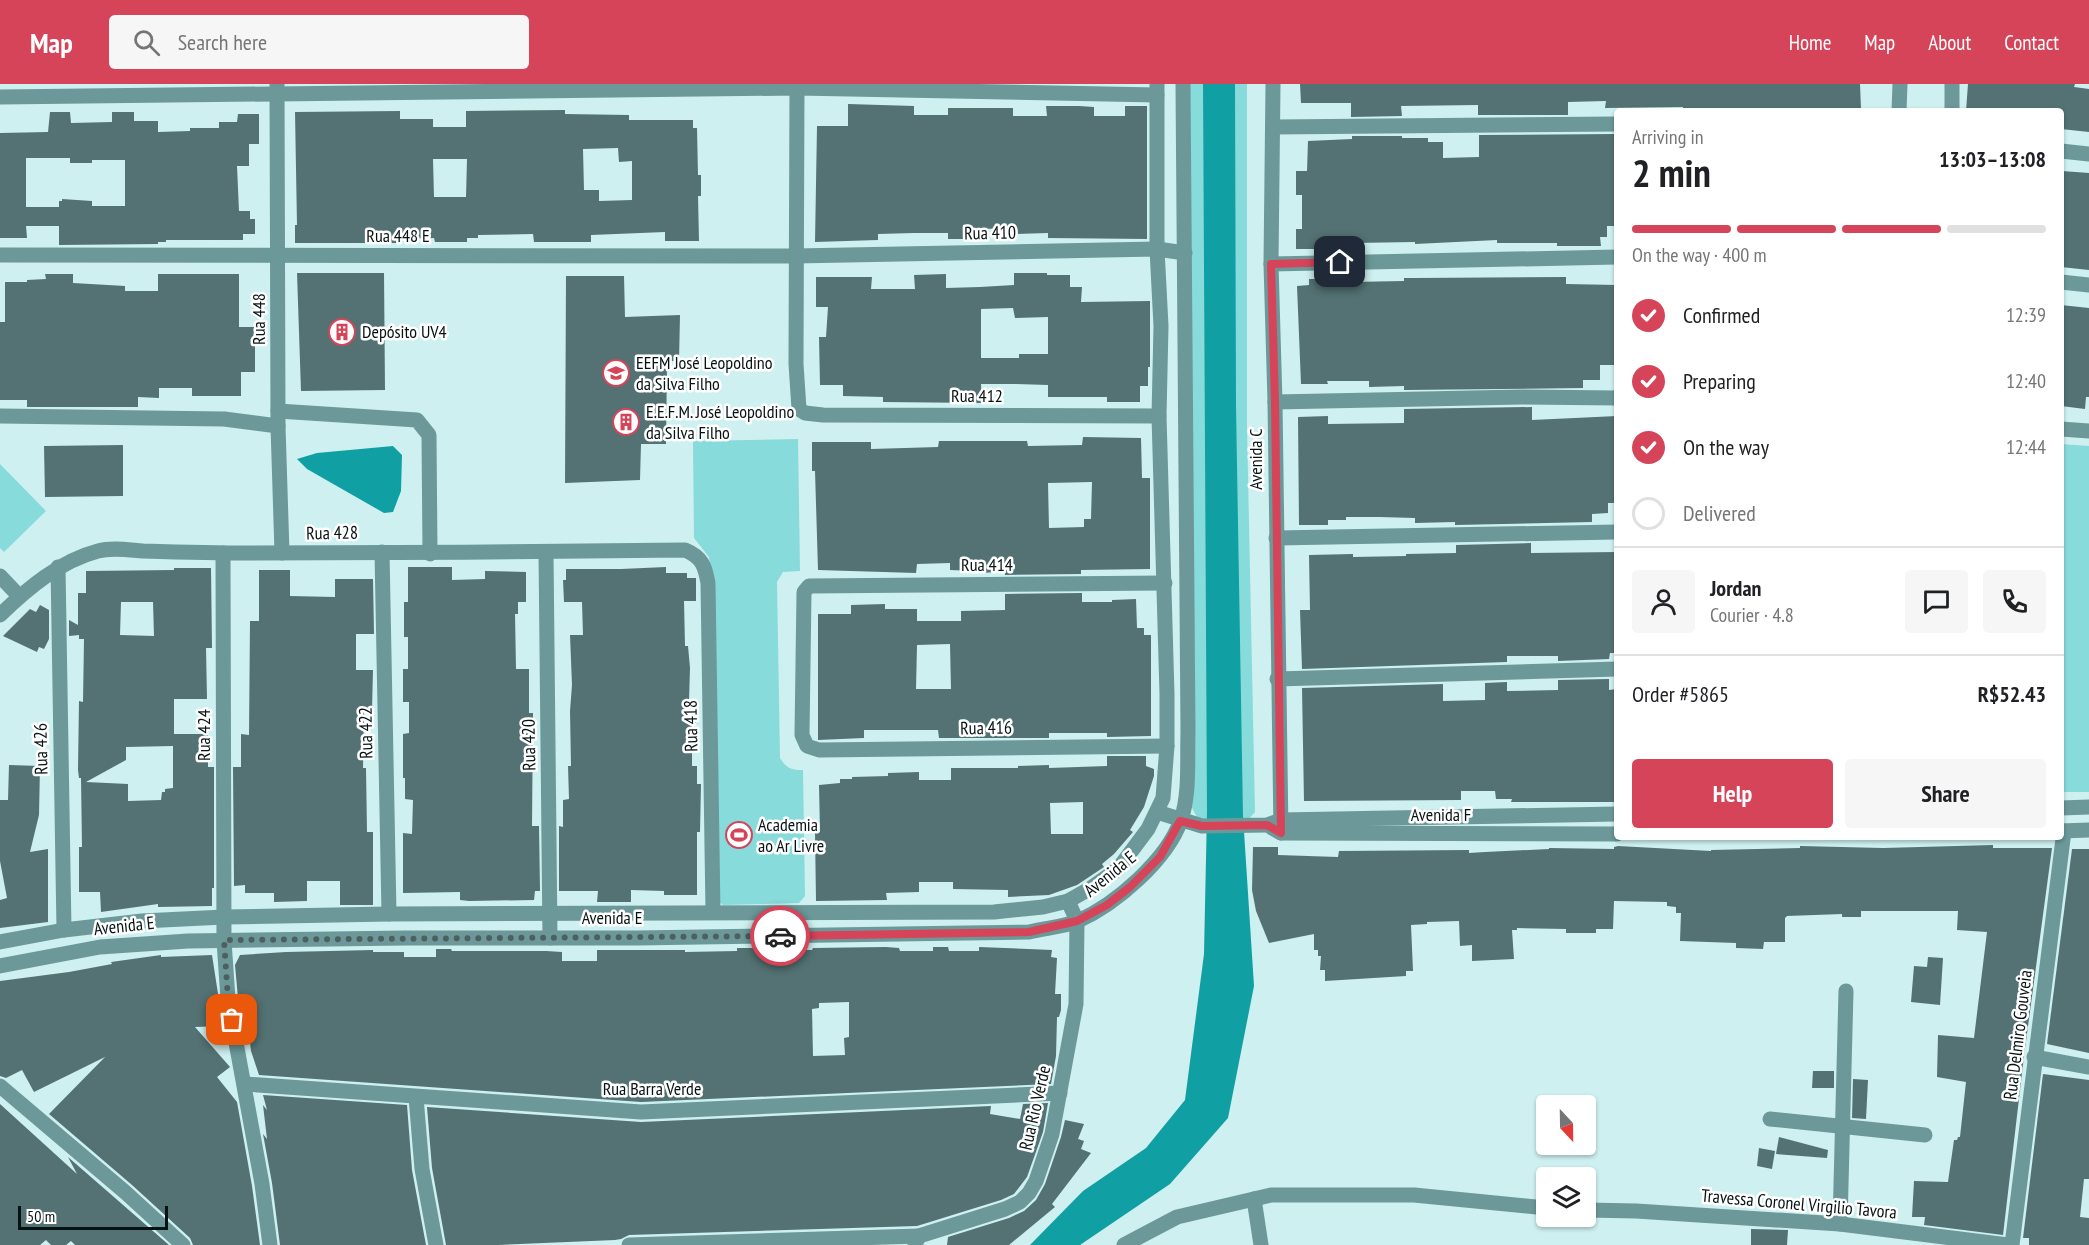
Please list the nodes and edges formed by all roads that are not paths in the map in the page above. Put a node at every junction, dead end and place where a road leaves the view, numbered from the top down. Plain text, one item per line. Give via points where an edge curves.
1 (1183, 84) edge
2 (1273, 84) edge
3 (1900, 84) edge
4 (1952, 84) edge
5 (704, 86) edge
6 (797, 86) edge
7 (277, 88) edge
8 (1157, 90) edge
9 (0, 97) edge
10 (1899, 108) edge
11 (1952, 108) edge
12 (1614, 124) edge
13 (1273, 127) junction
14 (2064, 151) edge
15 (2089, 154) edge
16 (1156, 249) junction
17 (1185, 253) junction
18 (0, 255) edge
19 (278, 255) junction
20 (795, 256) junction
21 (1614, 257) edge
22 (1271, 264) junction
23 (2064, 282) edge
24 (2089, 285) edge
25 (1614, 398) edge
26 (1275, 402) junction
27 (0, 416) edge
28 (1159, 416) junction
29 (278, 418) junction
30 (2064, 429) edge
31 (2089, 431) edge
32 (1614, 532) edge
33 (1276, 538) junction
34 (685, 550) joint
35 (382, 552) junction
36 (546, 552) junction
37 (223, 553) junction
38 (282, 553) junction
39 (430, 554) junction
40 (58, 567) junction
41 (0, 576) edge
42 (1165, 583) junction
43 (19, 596) junction
44 (0, 615) edge
45 (1614, 669) edge
46 (1278, 679) junction
47 (807, 746) joint
48 (1167, 746) junction
49 (2089, 807) edge
50 (2064, 808) edge
51 (1157, 812) junction
52 (1614, 814) edge
53 (1180, 821) junction
54 (1272, 826) junction
55 (2089, 830) edge
56 (2064, 831) edge
57 (1614, 834) edge
58 (2061, 840) edge
59 (1068, 901) junction
60 (713, 912) junction
61 (550, 913) junction
62 (389, 914) junction
63 (636, 914) junction
64 (224, 917) junction
65 (1077, 921) junction
66 (64, 930) junction
67 (550, 938) junction
68 (637, 938) junction
69 (224, 940) junction
70 (0, 942) edge
71 (0, 966) edge
72 (1846, 991) dead end
73 (2034, 1058) junction
74 (2089, 1067) edge
75 (244, 1084) junction
76 (0, 1086) edge
77 (1060, 1093) junction
78 (416, 1097) junction
79 (1770, 1119) dead end
80 (1843, 1127) junction
81 (1925, 1135) dead end
82 (1254, 1199) junction
83 (1536, 1207) edge
84 (1596, 1210) edge
85 (1840, 1224) junction
86 (917, 1240) edge
87 (183, 1245) edge
88 (270, 1245) edge
89 (436, 1245) edge
90 (629, 1245) edge
91 (1124, 1245) edge
92 (1261, 1245) edge
93 (2010, 1245) edge

1 - 17 street
2 - 13 street, Avenida C
3 - 10 street
4 - 11 street
5 - 6 street
5 - 7 street
6 - 8 street
6 - 20 street
7 - 9 street
7 - 19 street, Rua 448
8 - 16 street
12 - 13 street
13 - 22 street, Avenida C
14 - 15 street
16 - 17 street, Rua 410
16 - 20 street, Rua 410
16 - 28 street via 1161,326
17 - 53 street via 1188,733 1186,794
18 - 19 street, Rua 448 E
19 - 20 street, Rua 448 E
19 - 29 street, Rua 448
20 - 28 street, Rua 412 via 797,406 805,413
21 - 22 street
22 - 26 street, Avenida C
23 - 24 street
25 - 26 street
26 - 33 street, Avenida C
27 - 29 street
28 - 42 street
29 - 38 street, Rua 448
29 - 39 street via 417,420 429,435
30 - 31 street
32 - 33 street
33 - 46 street, Avenida C
34 - 36 street, Rua 428
34 - 60 street, Rua 418 via 696,555 708,584
35 - 38 street, Rua 428
35 - 39 street, Rua 428
35 - 62 street, Rua 422
36 - 39 street, Rua 428
36 - 61 street, Rua 420
37 - 38 street, Rua 428
37 - 40 street, Rua 428 via 101,550
37 - 64 street, Rua 424
40 - 43 street, Rua 428
40 - 66 street, Rua 426
41 - 43 street
42 - 47 street, Rua 414 via 809,586 804,592 802,735
42 - 48 street
43 - 44 street, Rua 428
45 - 46 street
46 - 54 street, Avenida C
47 - 48 street, Rua 416 via 819,750
48 - 51 street via 1163,798
49 - 50 street
51 - 53 street
51 - 59 street, Avenida E via 1118,869
52 - 54 street, Avenida F
53 - 54 street via 1202,826
53 - 65 street, Avenida E via 1160,857 1130,887
54 - 57 street, Avenida F
55 - 56 street
58 - 73 street, Rua Delmiro Gouveia
59 - 60 street, Avenida E via 994,912
59 - 65 street, Rua Rio Verde
60 - 63 street, Avenida E
61 - 62 street, Avenida E
61 - 63 street, Avenida E
61 - 67 street, Rua 420
62 - 64 street, Avenida E
63 - 68 street
64 - 66 street, Avenida E
64 - 69 street, Rua 424
65 - 68 street, Avenida E via 1029,932
65 - 77 street, Rua Rio Verde via 1076,1004
66 - 70 street, Avenida E
67 - 68 street, Avenida E
67 - 69 street, Avenida E
69 - 71 street, Avenida E via 100,947
69 - 75 street, Rua 424 via 228,999
72 - 80 street
73 - 74 street
73 - 93 street, Rua Delmiro Gouveia
75 - 78 street, Rua Barra Verde
75 - 88 street, Rua 424
76 - 87 street
77 - 78 street, Rua Barra Verde via 640,1112
77 - 86 street, Rua Rio Verde via 1052,1134 1029,1193 1005,1209
78 - 89 street via 422,1168
79 - 80 street
80 - 81 street
80 - 85 street
82 - 83 street via 1271,1194 1310,1193 1414,1195
82 - 91 street via 1177,1217
82 - 92 street
84 - 85 street, Travessa Coronel Virgilio Tavora
85 - 93 street, Travessa Coronel Virgilio Tavora
86 - 90 street, Rua Rio Verde

